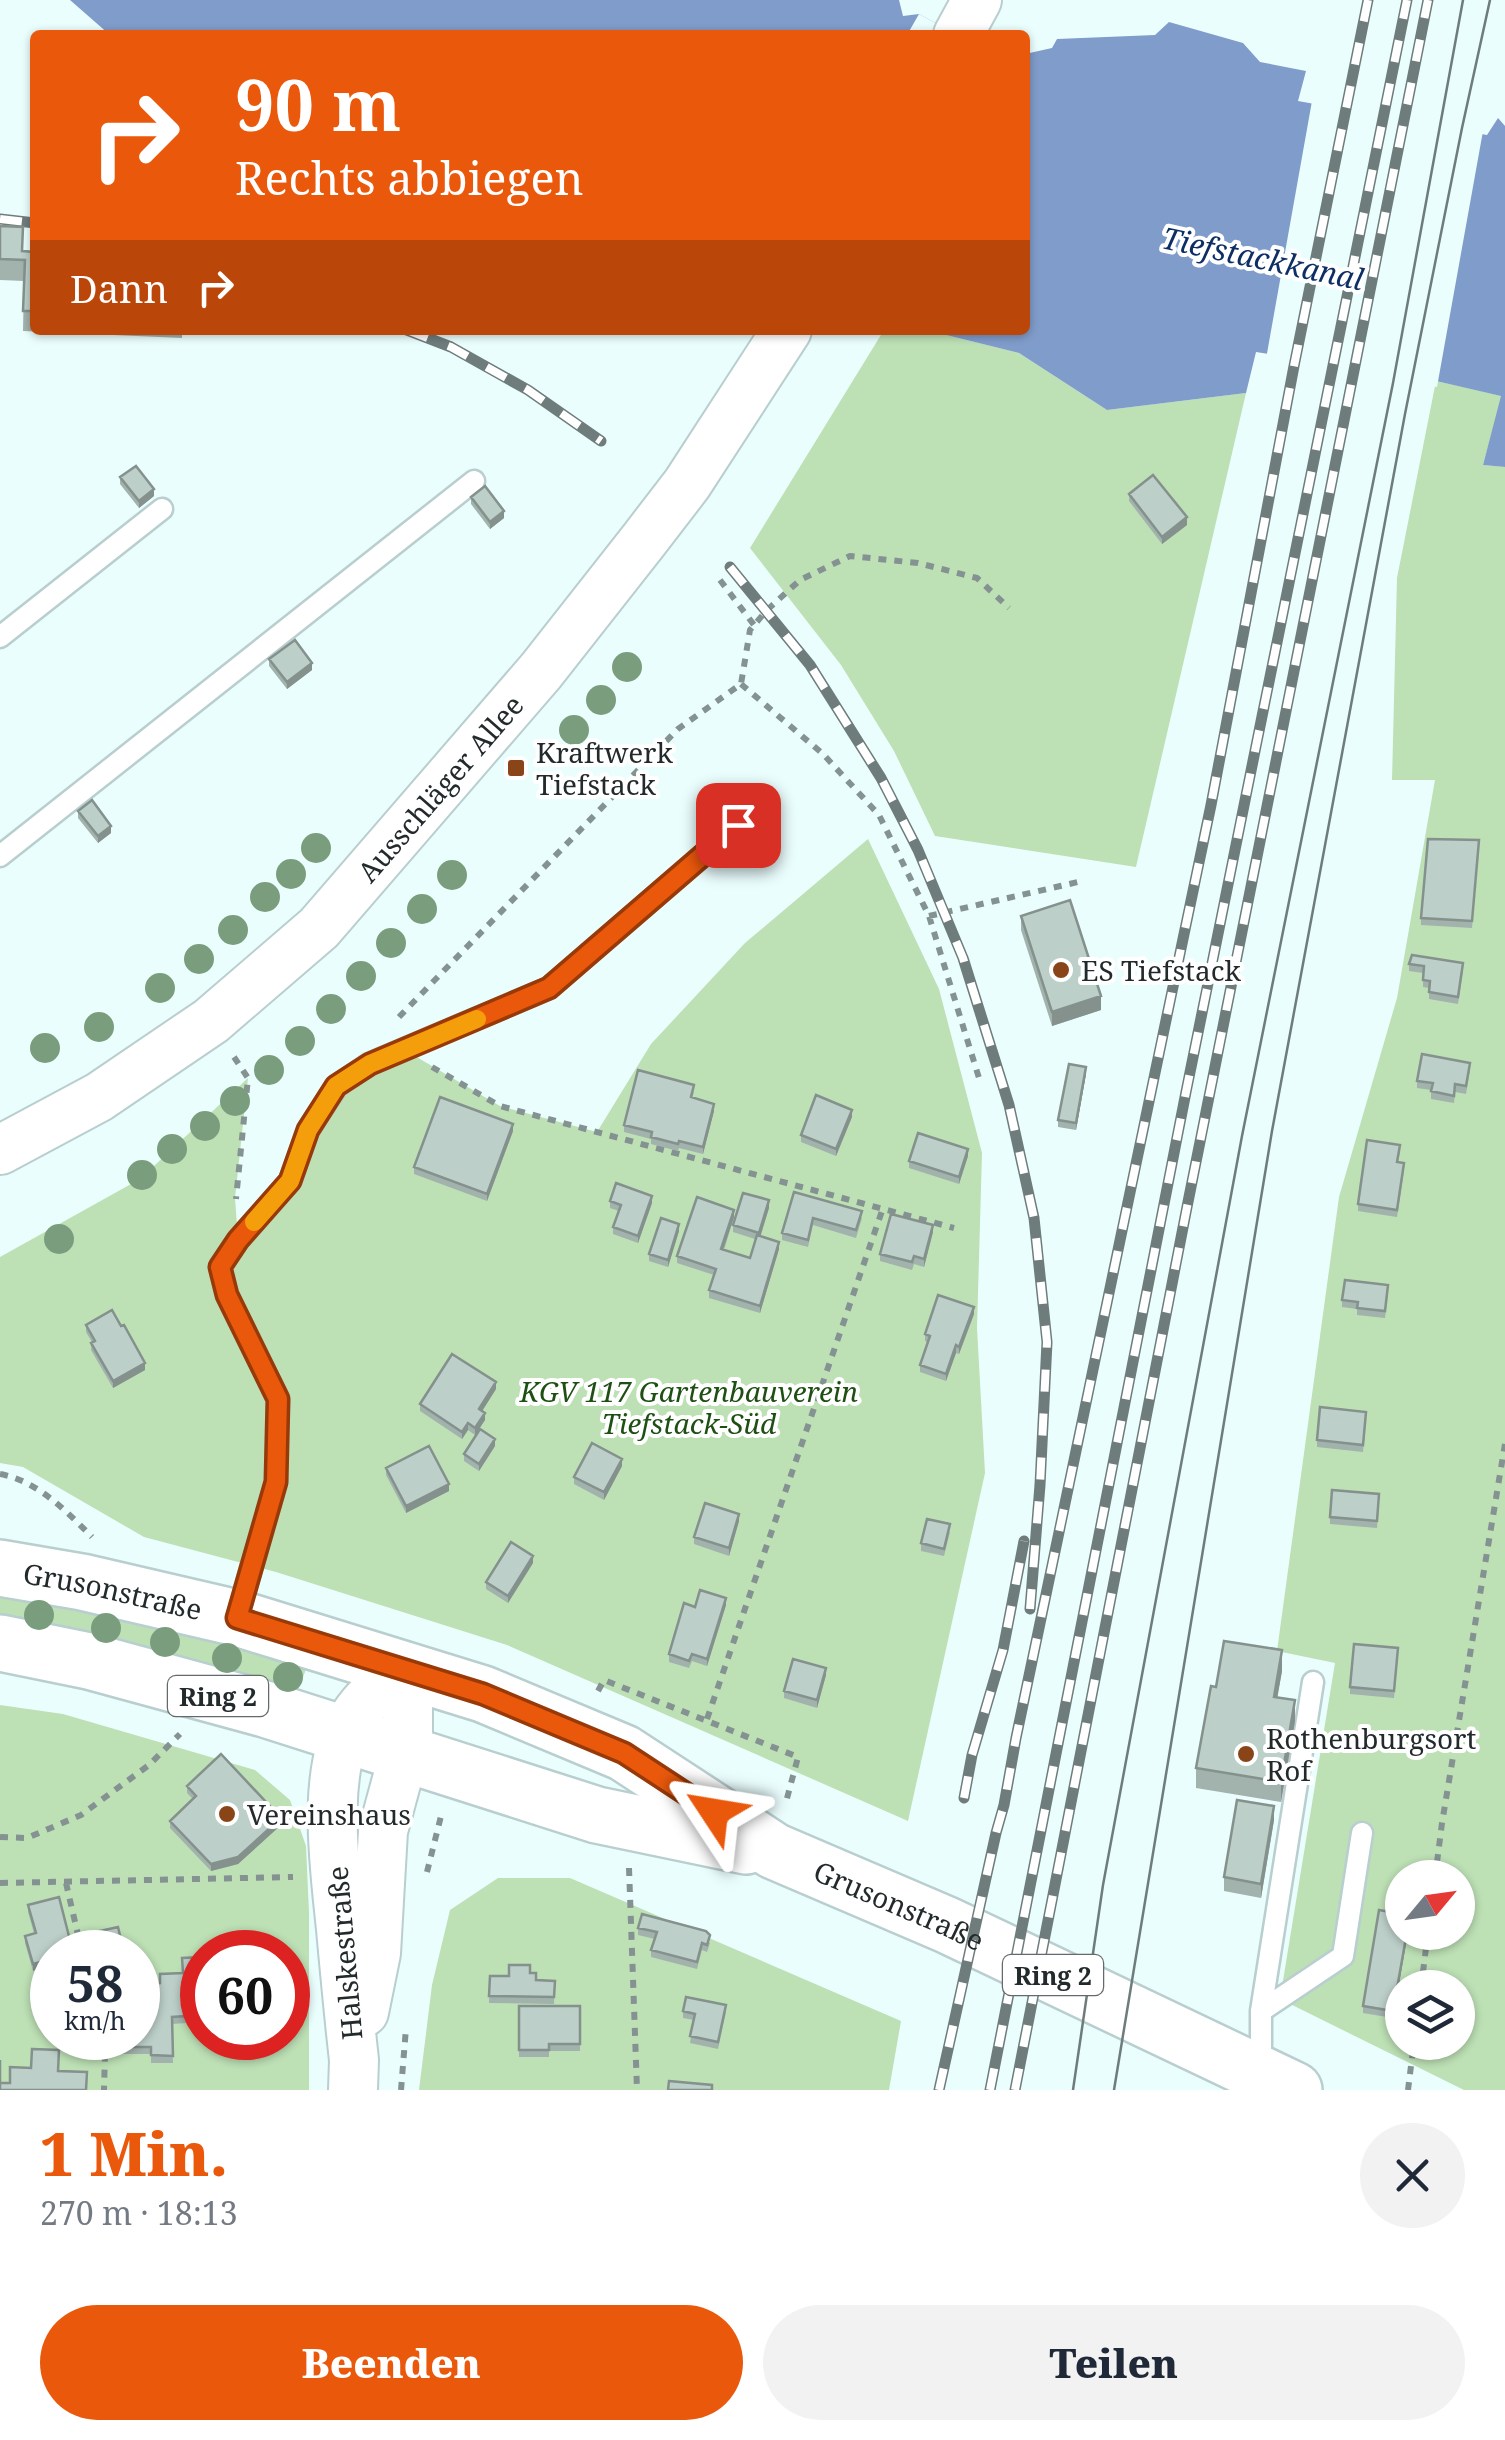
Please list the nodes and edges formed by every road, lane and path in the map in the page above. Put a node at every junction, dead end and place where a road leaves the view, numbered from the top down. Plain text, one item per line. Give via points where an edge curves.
1 (976, 0) edge
2 (961, 30) edge
3 (784, 335) edge
4 (474, 481) dead end
5 (162, 509) dead end
6 (720, 580) dead end
7 (1008, 608) dead end
8 (754, 625) junction
9 (0, 637) edge
10 (741, 684) junction
11 (765, 802) dead end
12 (0, 856) edge
13 (1078, 882) dead end
14 (928, 916) junction
15 (211, 1022) junction
16 (402, 1049) junction
17 (370, 1064) junction
18 (979, 1078) dead end
19 (0, 1150) edge
20 (883, 1208) junction
21 (954, 1228) dead end
22 (238, 1240) junction
23 (1505, 1444) edge
24 (0, 1474) edge
25 (104, 1548) dead end
26 (0, 1568) edge
27 (237, 1618) junction
28 (0, 1643) edge
29 (403, 1668) junction
30 (1313, 1682) dead end
31 (194, 1689) junction
32 (706, 1719) dead end
33 (346, 1734) junction
34 (406, 1753) junction
35 (627, 1821) junction
36 (1362, 1833) dead end
37 (0, 1837) edge
38 (774, 1851) junction
39 (1437, 1860) edge
40 (299, 1877) dead end
41 (0, 1883) edge
42 (66, 1883) junction
43 (77, 1930) edge
44 (1261, 2011) junction
45 (105, 2060) edge
46 (1412, 2060) edge
47 (353, 2075) edge
48 (1278, 2082) edge
49 (104, 2090) edge
50 (637, 2090) edge
51 (1408, 2090) edge

1 - 2 street
3 - 15 street, Ausschläger Allee via 686,484 541,671 319,928
4 - 12 lane
5 - 9 lane
6 - 8 path
7 - 8 path via 977,578 850,556 800,580
8 - 10 path
10 - 14 path via 823,754 879,815
10 - 17 path via 678,729 378,1039
11 - 16 lane via 549,988
13 - 14 path
14 - 18 path
15 - 19 street, Ausschläger Allee via 99,1096
15 - 22 path via 248,1078
16 - 17 lane
16 - 20 path via 500,1106
17 - 22 lane via 336,1086 308,1130 290,1181
20 - 21 path
20 - 32 path
22 - 27 lane via 220,1267 227,1295 278,1399 276,1482
23 - 39 path
24 - 25 path via 33,1486
26 - 27 main road, Grusonstraße / Ring 2
27 - 29 main road, Grusonstraße / Ring 2
28 - 31 main road, Grusonstraße / Ring 2
29 - 33 street, Halskestraße via 360,1709
29 - 34 street, Halskestraße
29 - 38 main road, Grusonstraße / Ring 2 via 624,1753
30 - 44 lane
31 - 33 main road, Grusonstraße / Ring 2
31 - 37 path via 180,1734 149,1766 81,1815 27,1838
33 - 34 main road, Grusonstraße / Ring 2
33 - 47 street, Halskestraße via 333,1793
34 - 35 main road, Grusonstraße / Ring 2
34 - 47 street, Halskestraße via 384,1831 376,1953
35 - 38 main road, Grusonstraße / Ring 2
35 - 50 path
36 - 44 lane via 1343,1956
38 - 48 main road, Grusonstraße / Ring 2
40 - 42 path
41 - 42 path
42 - 43 path
44 - 48 lane
45 - 49 path
46 - 51 path

